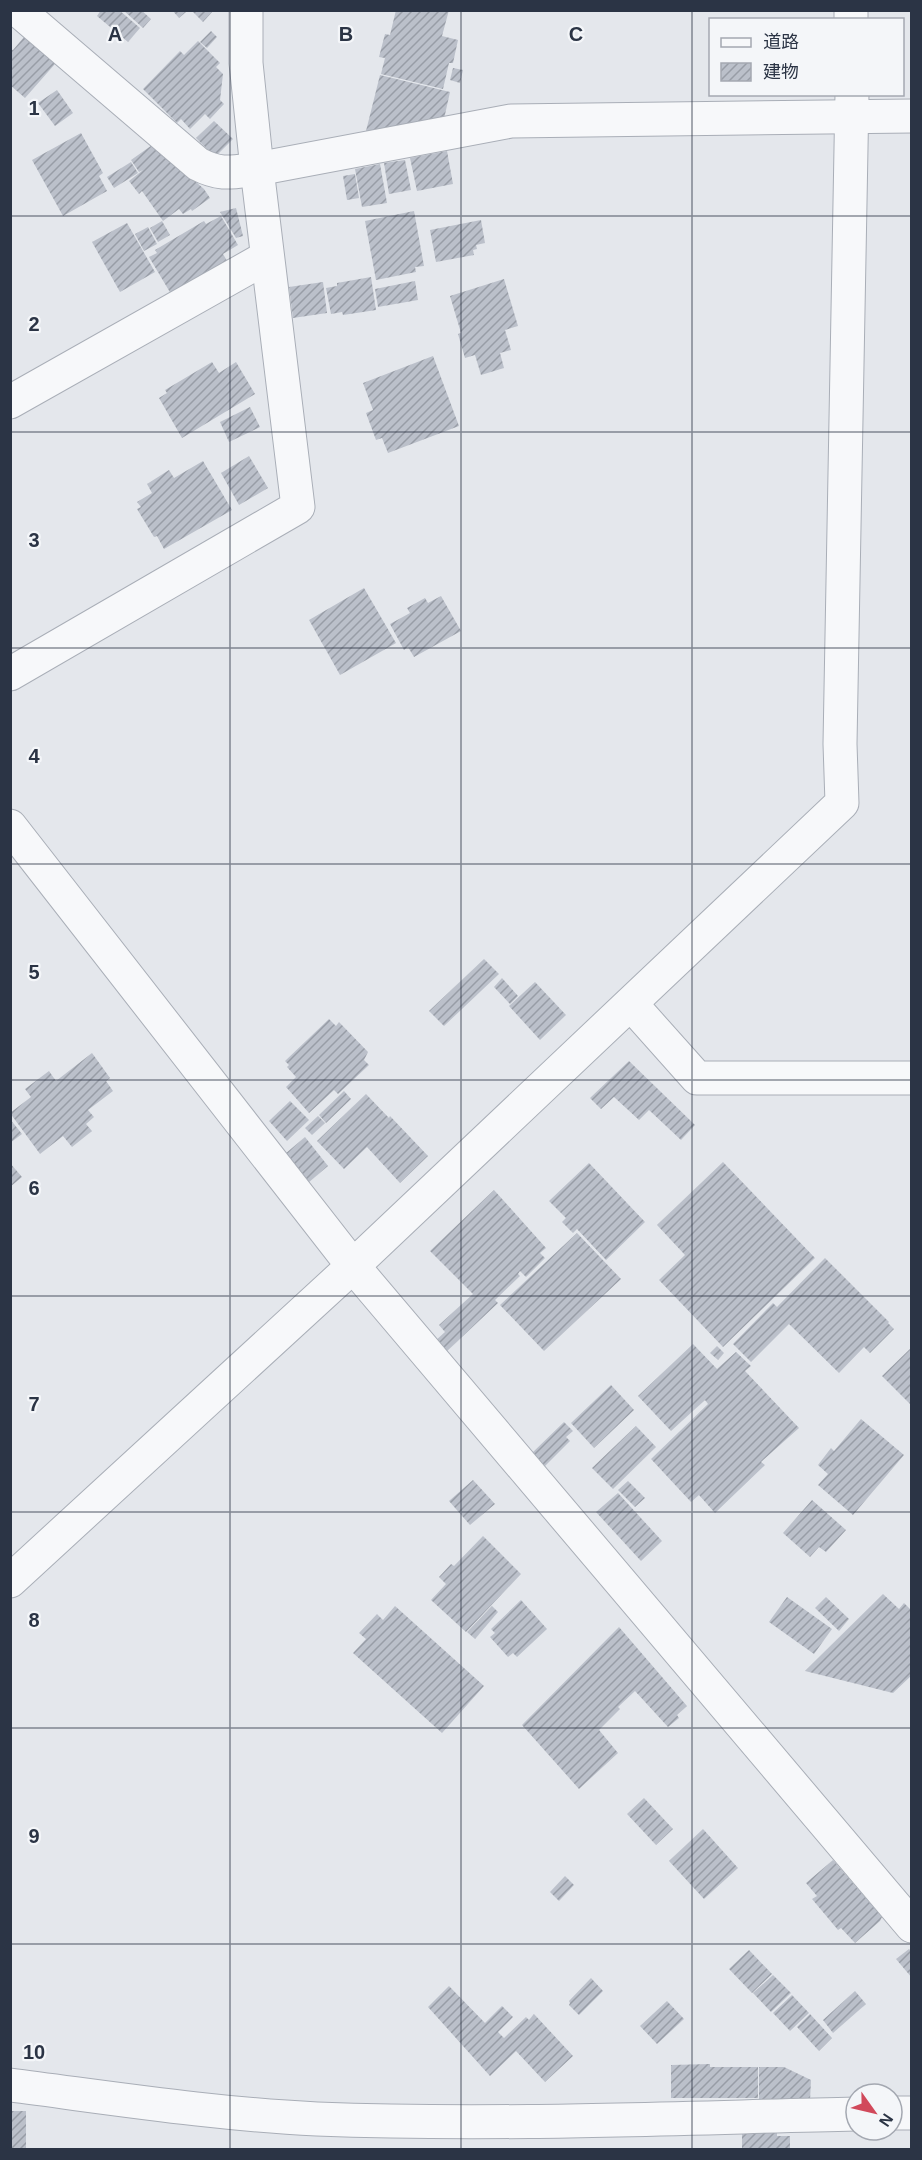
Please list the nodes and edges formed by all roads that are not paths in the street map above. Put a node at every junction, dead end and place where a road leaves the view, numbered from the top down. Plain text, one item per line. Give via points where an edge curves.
1 (18, 10) edge
2 (246, 10) edge
3 (852, 106) edge
4 (912, 116) edge
5 (257, 169) junction
6 (267, 257) junction
7 (10, 402) edge
8 (10, 674) edge
9 (10, 826) edge
10 (631, 1004) junction
11 (912, 1078) edge
12 (352, 1266) junction
13 (10, 1581) edge
14 (912, 1926) edge
15 (10, 2085) edge
16 (844, 2114) edge

1 - 5 street via 198,164 212,172
2 - 5 street via 246,63
3 - 4 street
3 - 5 street via 511,121
3 - 10 street via 842,803
5 - 6 street
6 - 7 street
6 - 8 street via 298,507
9 - 12 street
10 - 11 street via 697,1078
10 - 12 street
12 - 13 street
12 - 14 street
15 - 16 street via 220,2112 315,2119 421,2122

